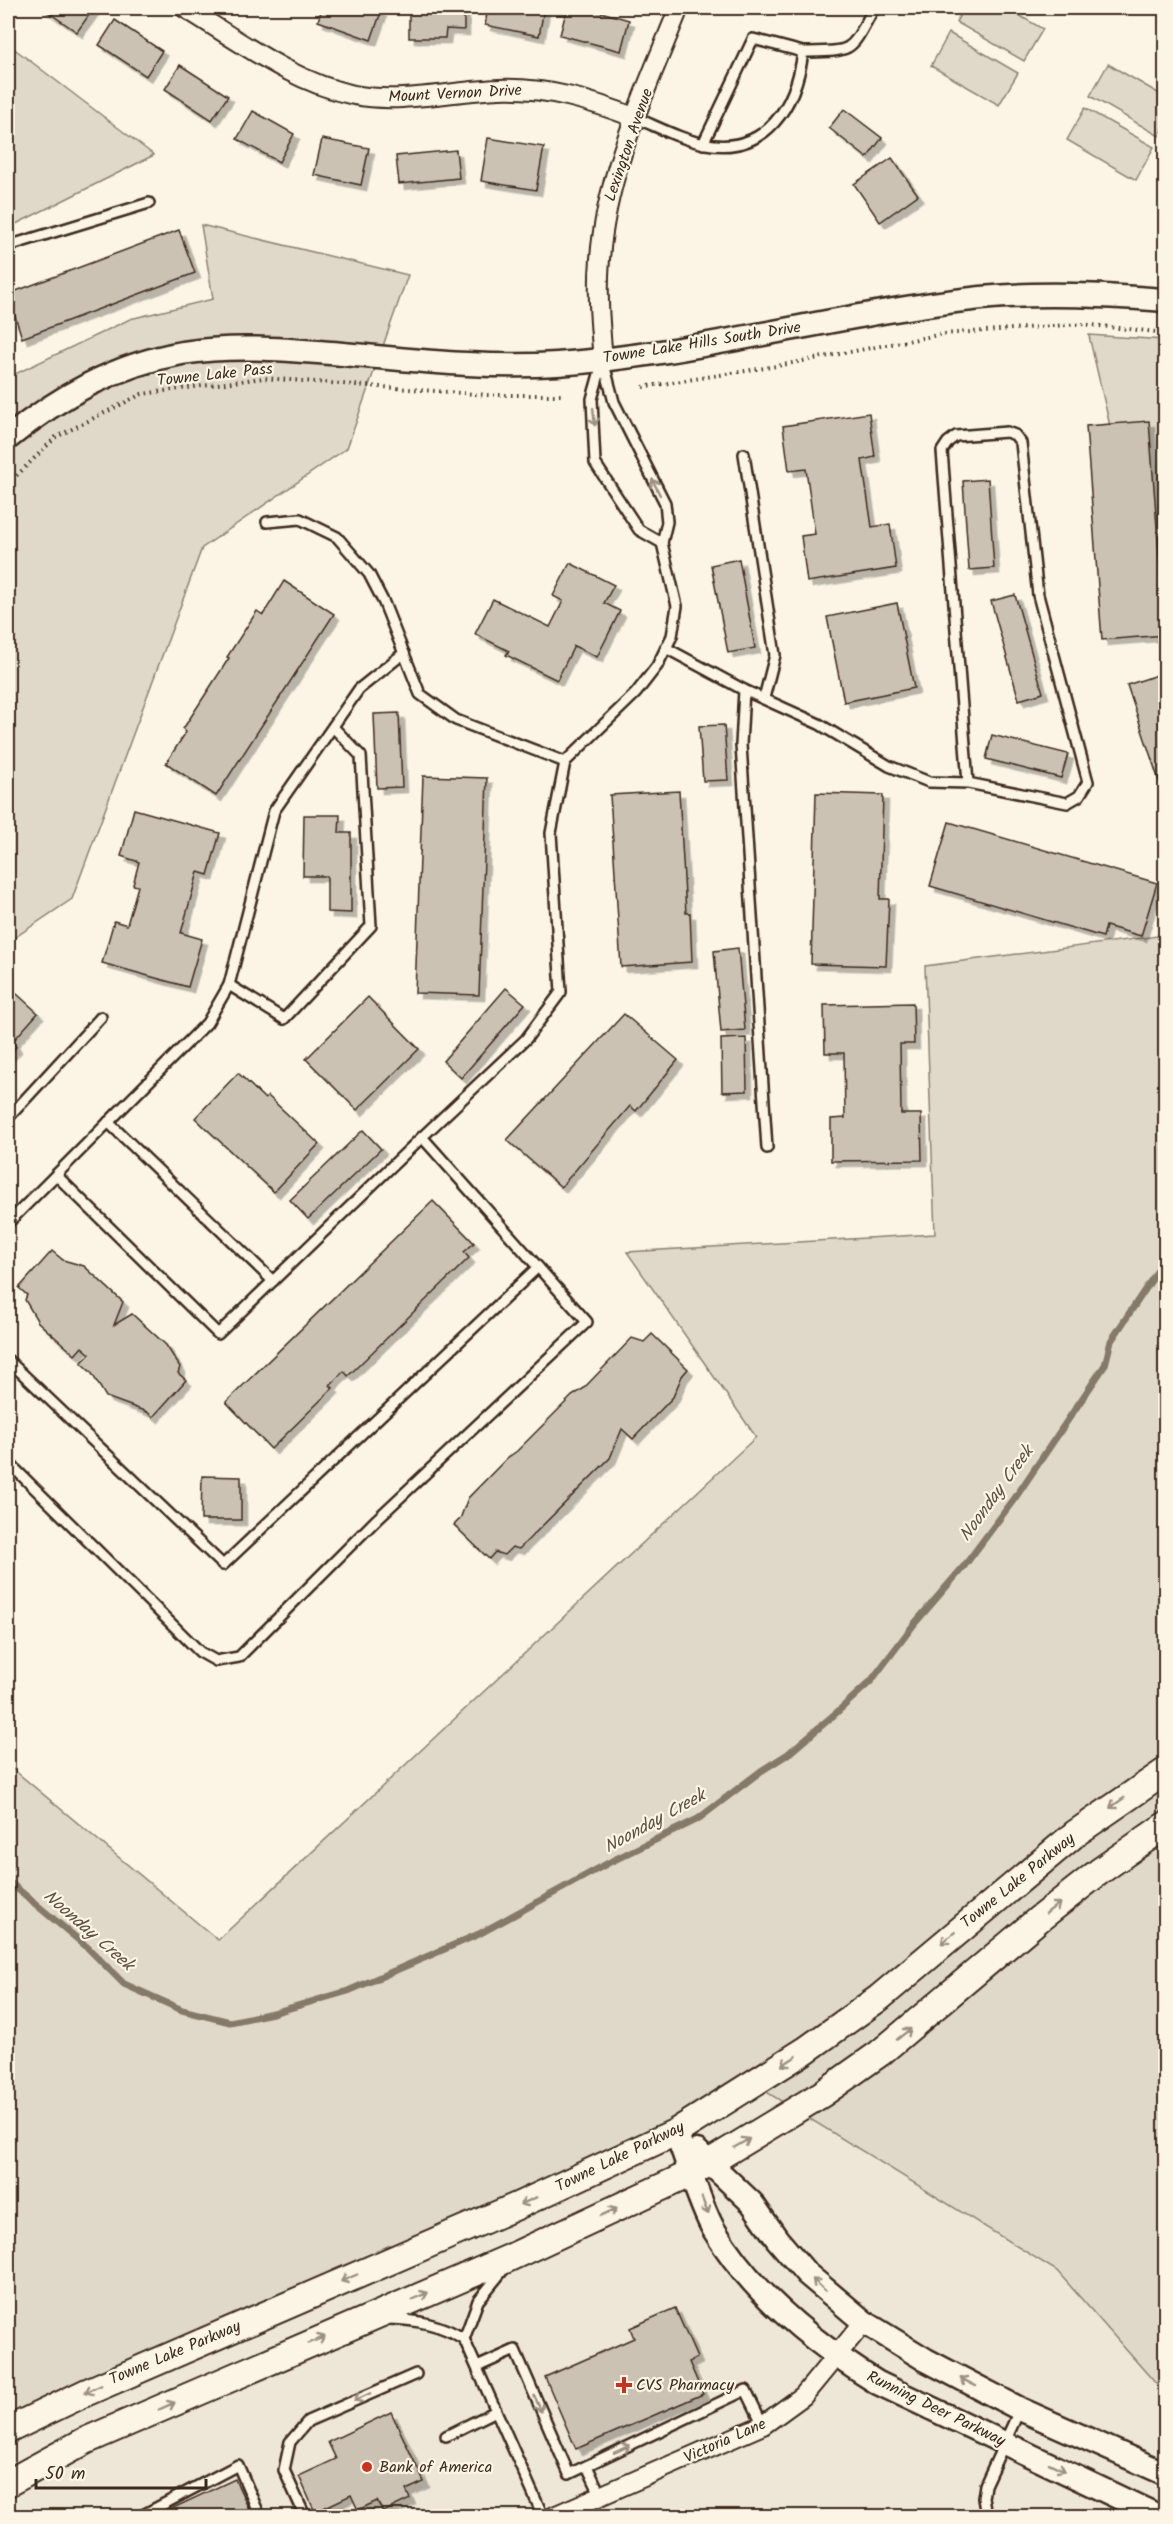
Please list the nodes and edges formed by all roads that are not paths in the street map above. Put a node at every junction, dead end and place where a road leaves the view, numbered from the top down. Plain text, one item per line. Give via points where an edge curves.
1 (185, 8) edge
2 (679, 8) edge
3 (874, 8) edge
4 (803, 52) junction
5 (636, 118) junction
6 (704, 144) junction
7 (149, 202) dead end
8 (8, 246) edge
9 (1166, 300) edge
10 (603, 360) junction
11 (8, 438) edge
12 (744, 454) dead end
13 (267, 522) dead end
14 (662, 543) junction
15 (666, 648) junction
16 (404, 653) junction
17 (744, 690) junction
18 (764, 699) junction
19 (333, 727) junction
20 (566, 762) junction
21 (968, 783) junction
22 (229, 985) junction
23 (101, 1017) dead end
24 (8, 1118) edge
25 (108, 1122) junction
26 (422, 1137) junction
27 (767, 1148) dead end
28 (56, 1175) junction
29 (8, 1222) edge
30 (538, 1267) junction
31 (273, 1281) junction
32 (8, 1360) edge
33 (8, 1462) edge
34 (1166, 1771) edge
35 (1166, 1825) edge
36 (676, 2132) junction
37 (700, 2168) junction
38 (518, 2254) junction
39 (366, 2319) junction
40 (864, 2322) junction
41 (464, 2339) junction
42 (836, 2357) junction
43 (477, 2367) junction
44 (416, 2374) dead end
45 (1020, 2409) junction
46 (496, 2411) junction
47 (763, 2425) junction
48 (8, 2430) edge
49 (446, 2436) dead end
50 (1004, 2442) junction
51 (588, 2466) junction
52 (1166, 2474) edge
53 (11, 2485) edge
54 (601, 2496) junction
55 (141, 2517) edge
56 (260, 2517) edge
57 (306, 2517) edge
58 (543, 2517) edge
59 (554, 2517) edge
60 (987, 2517) edge
61 (1158, 2517) edge

1 - 5 street, Mount Vernon Drive via 287,70 330,89 406,98 502,88 538,90 571,96
2 - 5 street, Lexington Avenue
3 - 4 lane via 853,45 846,50
4 - 6 lane via 786,108 772,125 752,141 738,145
4 - 6 lane via 753,39
5 - 6 lane
5 - 10 street, Lexington Avenue via 610,194 602,237 598,295
7 - 8 lane
9 - 10 street, Towne Lake Hills South Drive via 1072,295 983,298
10 - 11 street, Towne Lake Hills South Drive via 468,364 297,350 211,349 151,360 104,376 66,396
14 -> 10 lane via 667,522 665,503 614,402
10 -> 14 lane via 592,399 595,463 639,530
12 - 18 lane via 775,655
13 - 16 lane via 300,519 337,537 369,574
14 - 15 lane via 677,606
15 - 17 lane
15 - 20 lane via 636,693
16 - 19 lane via 359,689
16 - 20 lane via 420,694 456,720
17 - 18 lane
17 - 27 lane via 741,745
18 - 21 lane via 819,724 889,766 929,782
19 - 22 lane via 274,811
19 - 22 lane via 361,756 371,926 284,1020
20 - 26 lane via 551,833 561,992 526,1039
21 - 21 lane via 1067,803 1079,796 1088,782 1038,595 1021,443 1006,432 956,436 942,451
22 - 25 lane via 207,1023
23 - 24 lane
25 - 28 lane
25 - 31 lane
26 - 30 lane
26 - 31 lane
28 - 29 lane
28 - 31 lane via 218,1334
30 - 32 lane via 223,1565
30 - 33 lane via 587,1322 377,1519 239,1657 216,1661 200,1652
34 -> 36 main road, Towne Lake Parkway via 1076,1833 870,2004 807,2050
37 -> 35 main road via 822,2094 880,2053 1039,1919
36 - 37 street, Running Deer Parkway
36 -> 48 main road, Towne Lake Parkway
38 -> 37 main road
40 -> 37 street, Running Deer Parkway via 807,2274 753,2203
37 -> 42 street, Running Deer Parkway via 714,2229 773,2302
39 -> 38 main road
38 - 41 lane via 478,2301
39 - 41 lane via 414,2321 443,2328
53 -> 39 main road via 85,2441
40 - 42 street, Victoria Lane
45 -> 40 street, Running Deer Parkway
41 - 43 lane
42 - 47 street, Victoria Lane via 803,2396
42 - 50 street, Running Deer Parkway via 878,2383
43 - 46 lane
43 -> 51 lane via 515,2350 569,2474
44 -> 57 lane via 308,2421 290,2442 284,2470
45 - 50 lane
45 - 52 street, Running Deer Parkway
46 - 49 lane
46 - 58 lane
51 -> 47 lane via 746,2390
47 - 54 street, Victoria Lane
50 - 60 lane via 985,2485
50 -> 61 street, Running Deer Parkway
51 - 54 lane
54 - 59 street, Victoria Lane
55 - 56 lane via 238,2465

